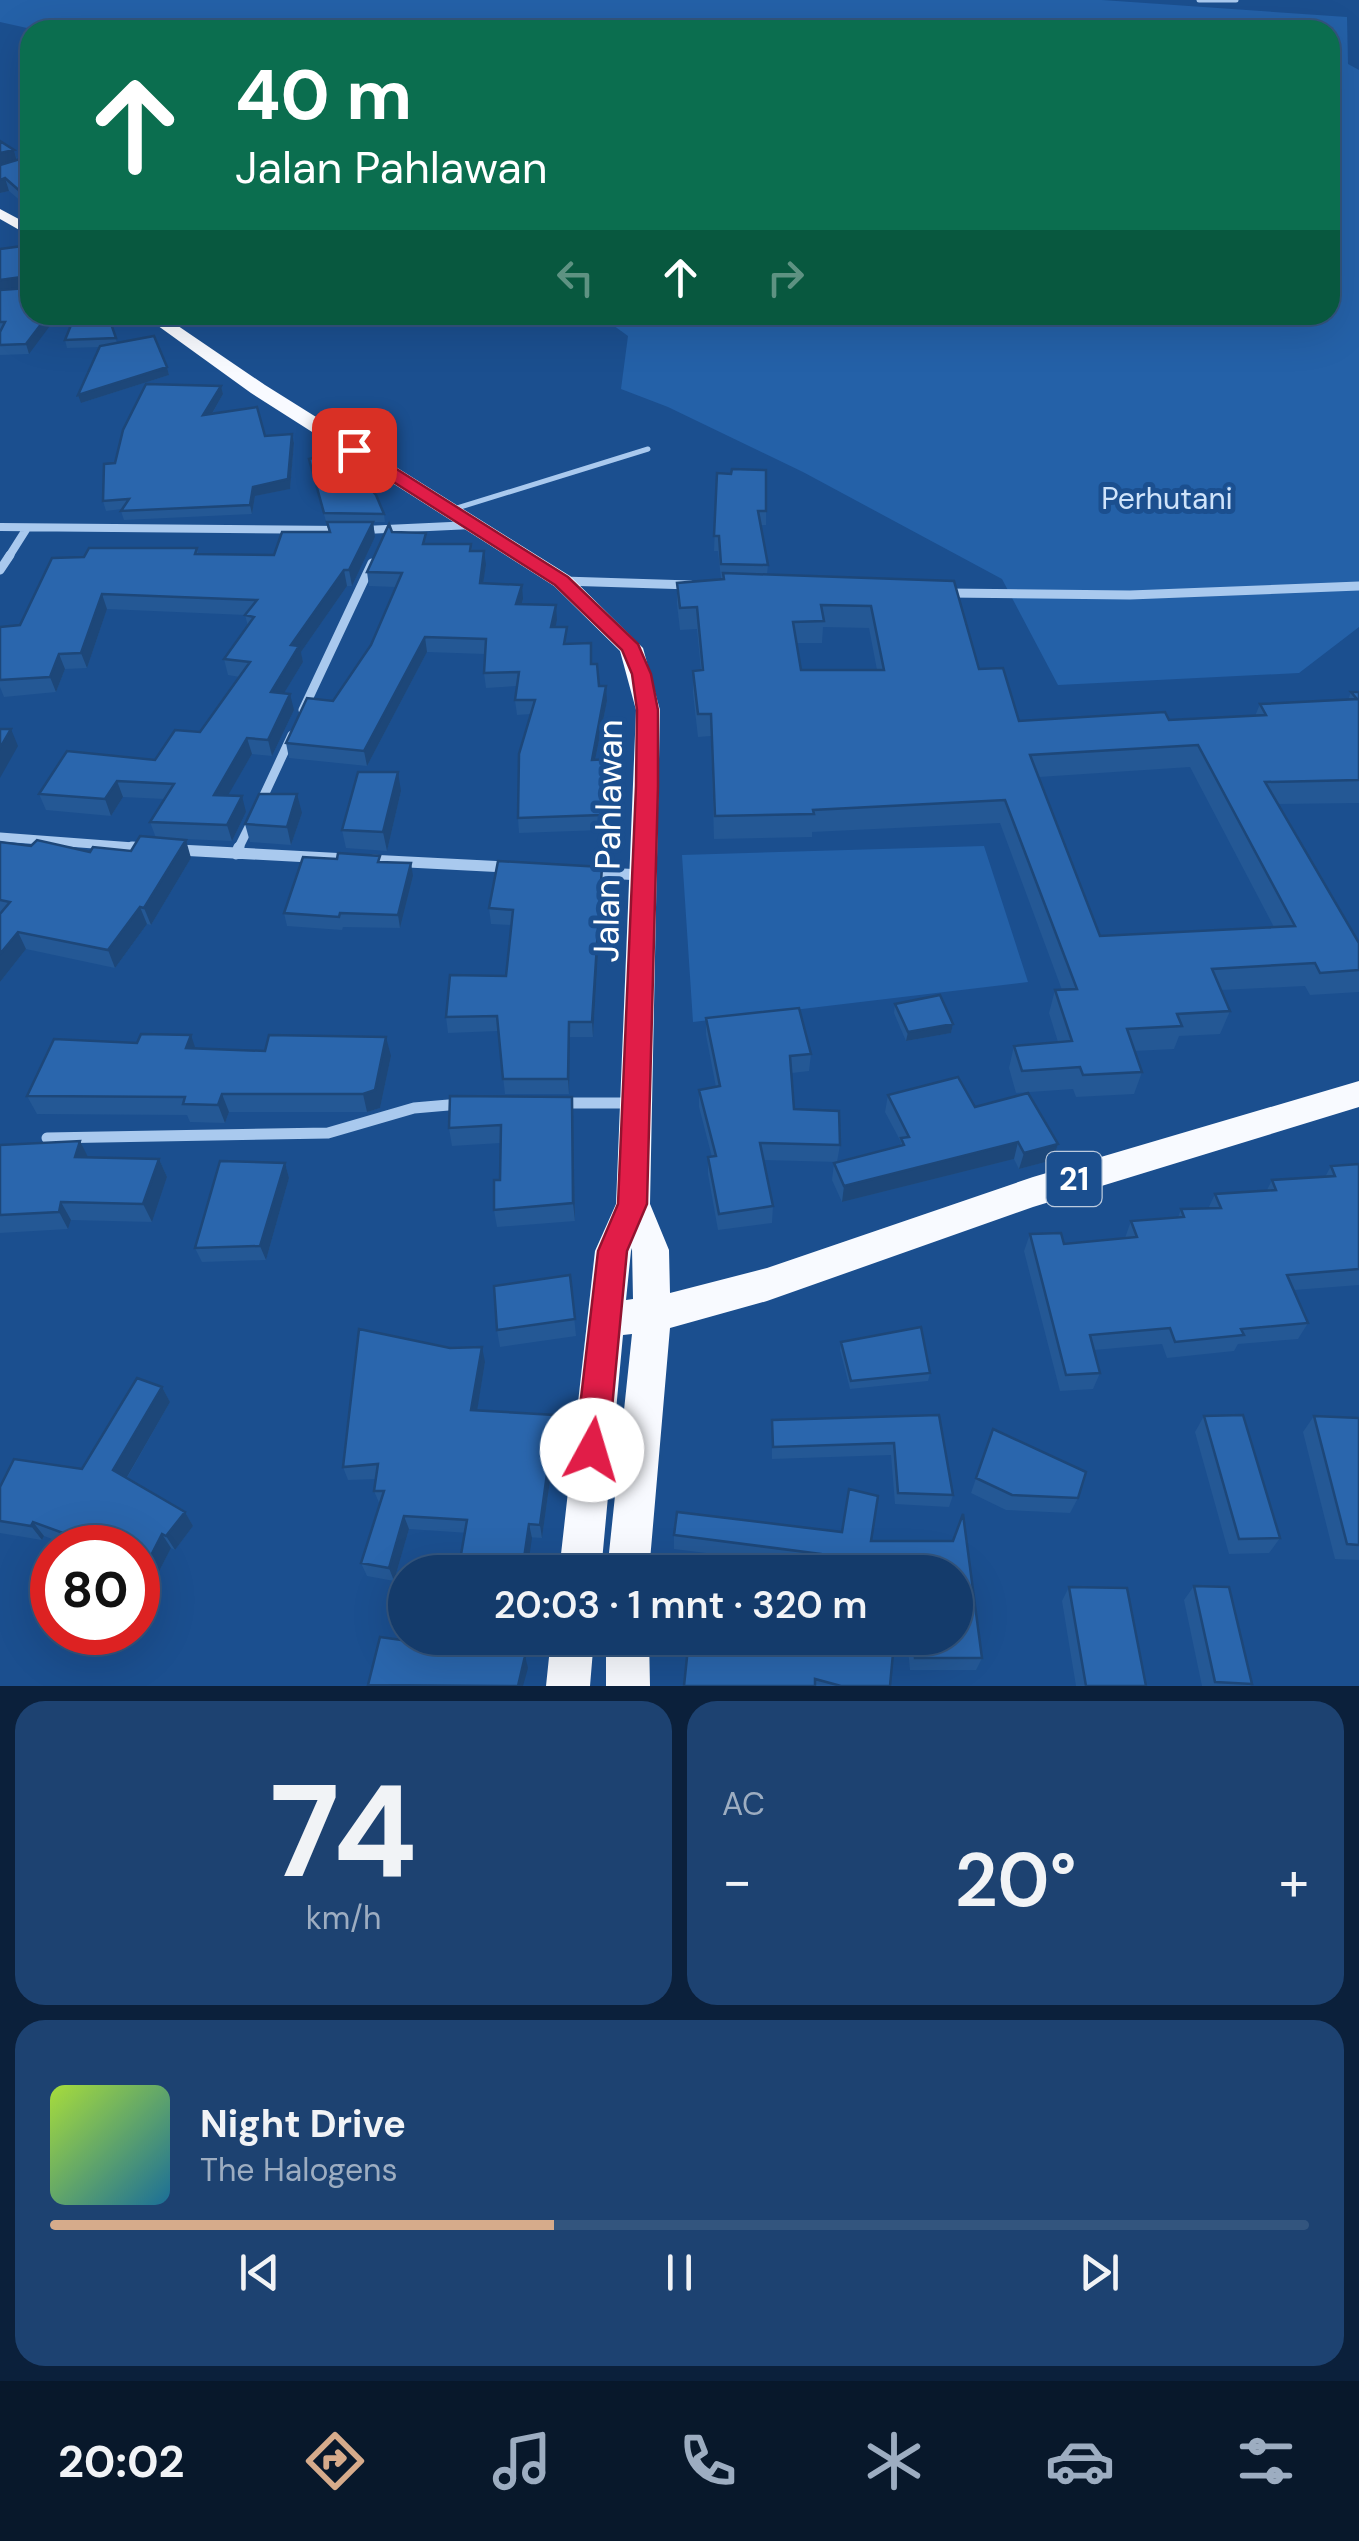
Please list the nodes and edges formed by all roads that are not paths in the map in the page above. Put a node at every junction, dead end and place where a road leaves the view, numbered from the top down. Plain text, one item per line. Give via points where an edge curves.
1 (1199, 0) edge
2 (1236, 0) edge
3 (165, 325) edge
4 (648, 449) dead end
5 (450, 510) junction
6 (473, 525) junction
7 (0, 527) edge
8 (27, 528) junction
9 (387, 530) junction
10 (0, 570) edge
11 (562, 581) junction
12 (694, 585) edge
13 (1359, 586) edge
14 (930, 592) edge
15 (0, 837) edge
16 (236, 854) junction
17 (527, 868) edge
18 (566, 870) edge
19 (642, 874) junction
20 (1359, 1094) edge
21 (471, 1103) edge
22 (544, 1103) edge
23 (636, 1104) junction
24 (47, 1138) edge
25 (632, 1204) junction
26 (652, 1316) junction
27 (606, 1319) junction
28 (588, 1482) junction
29 (634, 1482) junction
30 (582, 1555) edge
31 (629, 1555) edge
32 (571, 1655) edge
33 (628, 1655) edge
34 (568, 1686) edge
35 (628, 1686) edge

1 - 2 street
3 - 5 highway, Jalan Pahlawan
4 - 5 lane
5 - 6 highway, Jalan Pahlawan
6 - 9 street
6 - 11 highway, Jalan Pahlawan
7 - 8 street
8 - 9 street
8 - 10 street
9 - 16 street
11 - 12 street
11 - 19 highway, Jalan Pahlawan via 631,648 642,674 648,710
13 - 14 street via 1130,595
15 - 16 street
16 - 17 street
18 - 19 street
19 - 23 highway, Jalan Pahlawan
20 - 26 highway, 21 via 1149,1154
21 - 24 street via 414,1108 328,1134
22 - 23 street
23 - 25 highway, Jalan Pahlawan
25 - 26 highway via 651,1250
25 - 27 highway via 613,1251
26 - 27 highway, 21
26 - 29 highway
27 - 28 highway
28 - 29 highway
28 - 30 highway
29 - 31 highway
32 - 34 highway
33 - 35 highway

